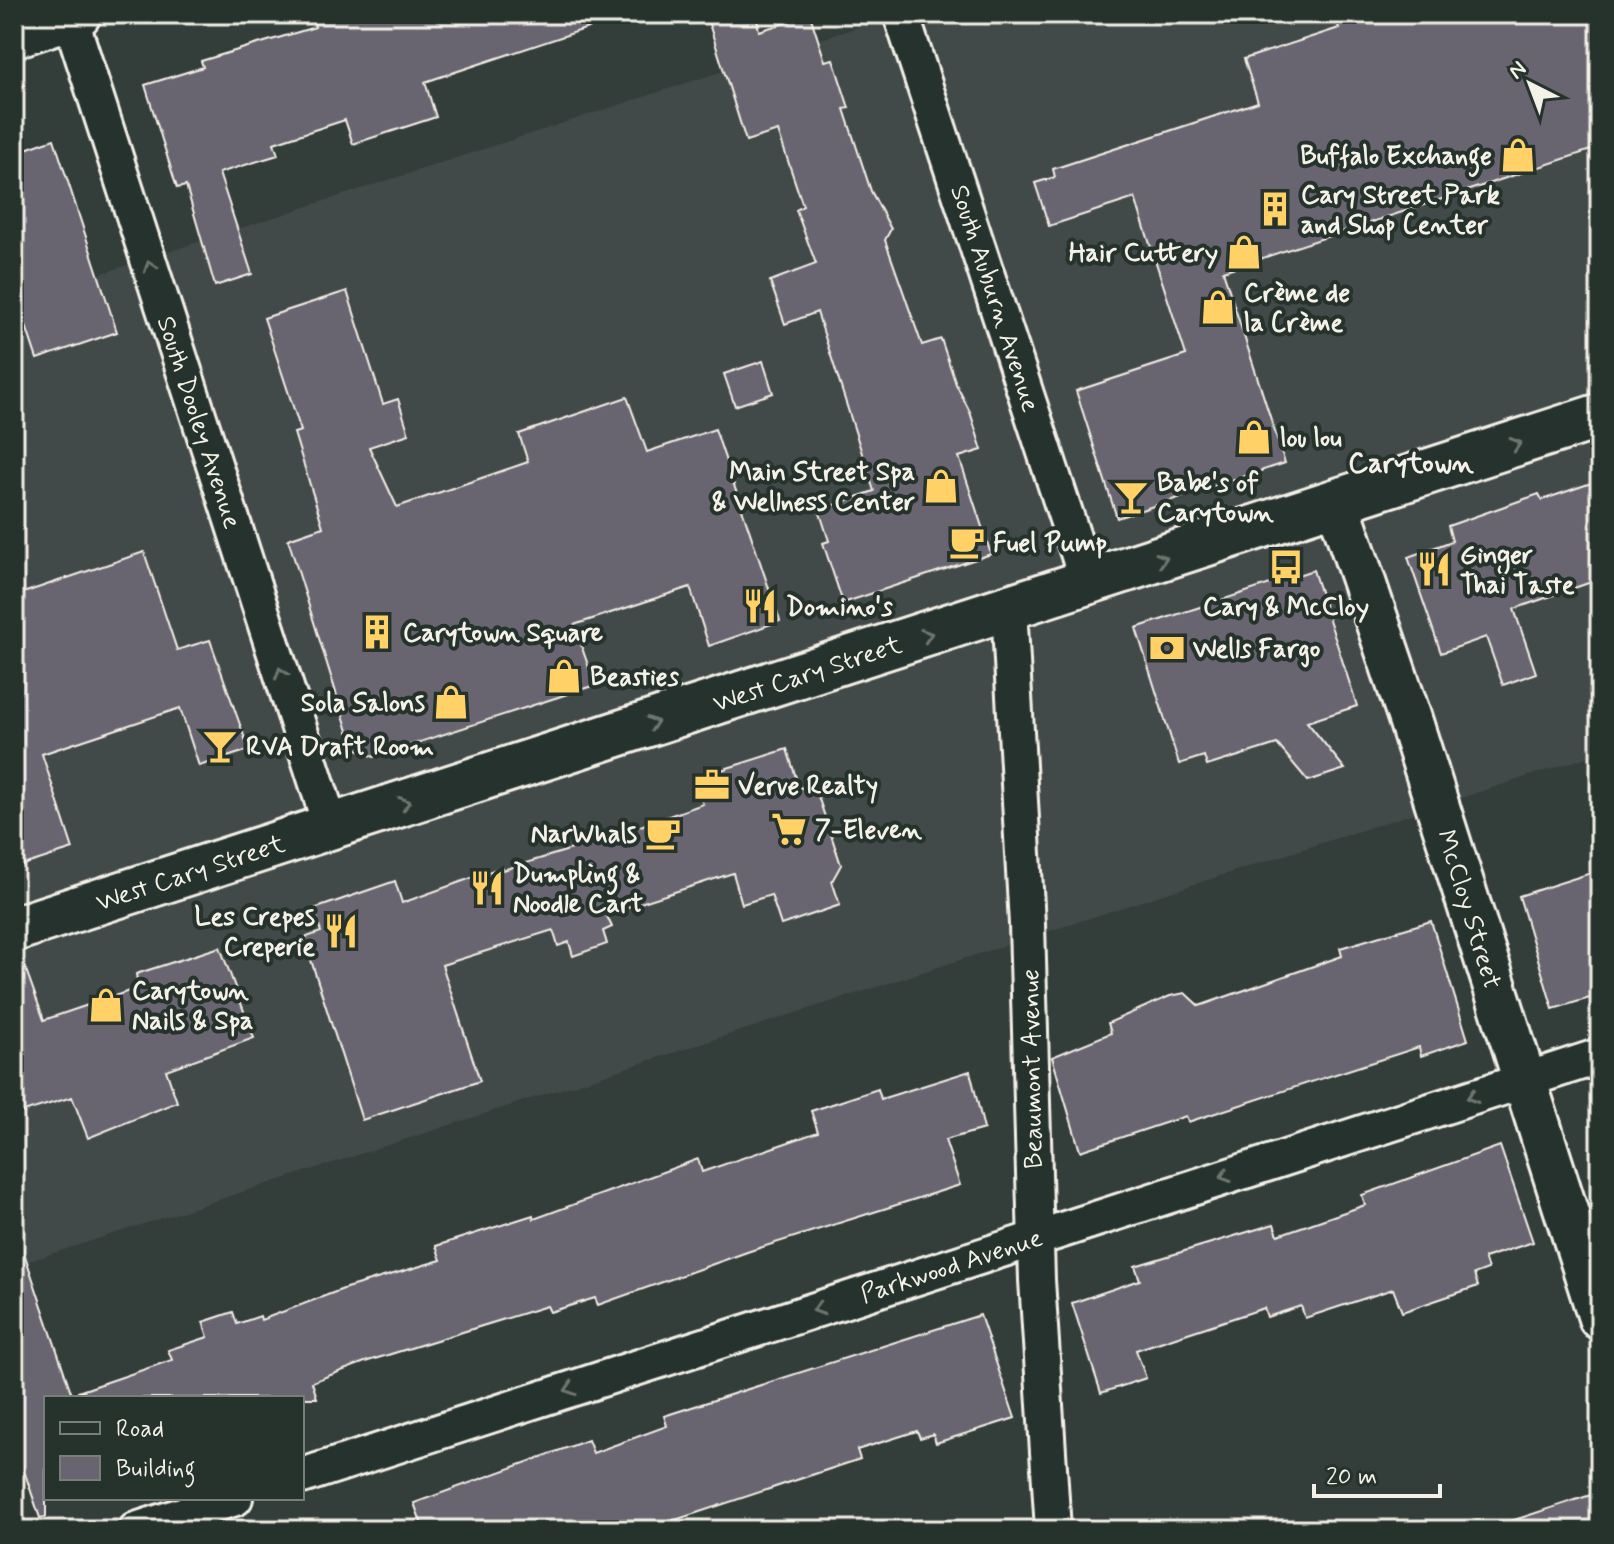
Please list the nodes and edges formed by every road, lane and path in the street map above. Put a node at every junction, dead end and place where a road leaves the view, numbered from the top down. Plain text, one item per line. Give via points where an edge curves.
1 (901, 14) edge
2 (73, 15) edge
3 (14, 35) edge
4 (1600, 416) edge
5 (1337, 502) junction
6 (1088, 583) junction
7 (1009, 608) junction
8 (331, 827) junction
9 (14, 929) edge
10 (1600, 1056) edge
11 (1524, 1081) junction
12 (1035, 1237) junction
13 (1600, 1318) edge
14 (304, 1475) edge
15 (229, 1500) edge
16 (136, 1530) edge
17 (1053, 1530) edge

1 - 6 street, South Auburn Avenue
2 - 3 main road
8 -> 2 street, South Dooley Avenue
5 -> 4 main road, West Cary Street
6 -> 5 main road, West Cary Street
5 - 11 street, McCloy Street
6 - 7 main road, West Cary Street
8 -> 7 main road, West Cary Street
7 - 12 street, Beaumont Avenue via 1027,924
8 - 9 main road, West Cary Street
10 - 11 street, Parkwood Avenue
11 -> 12 street, Parkwood Avenue
11 - 13 street, McCloy Street
12 -> 14 street, Parkwood Avenue
12 - 17 street, Beaumont Avenue
15 - 16 street

